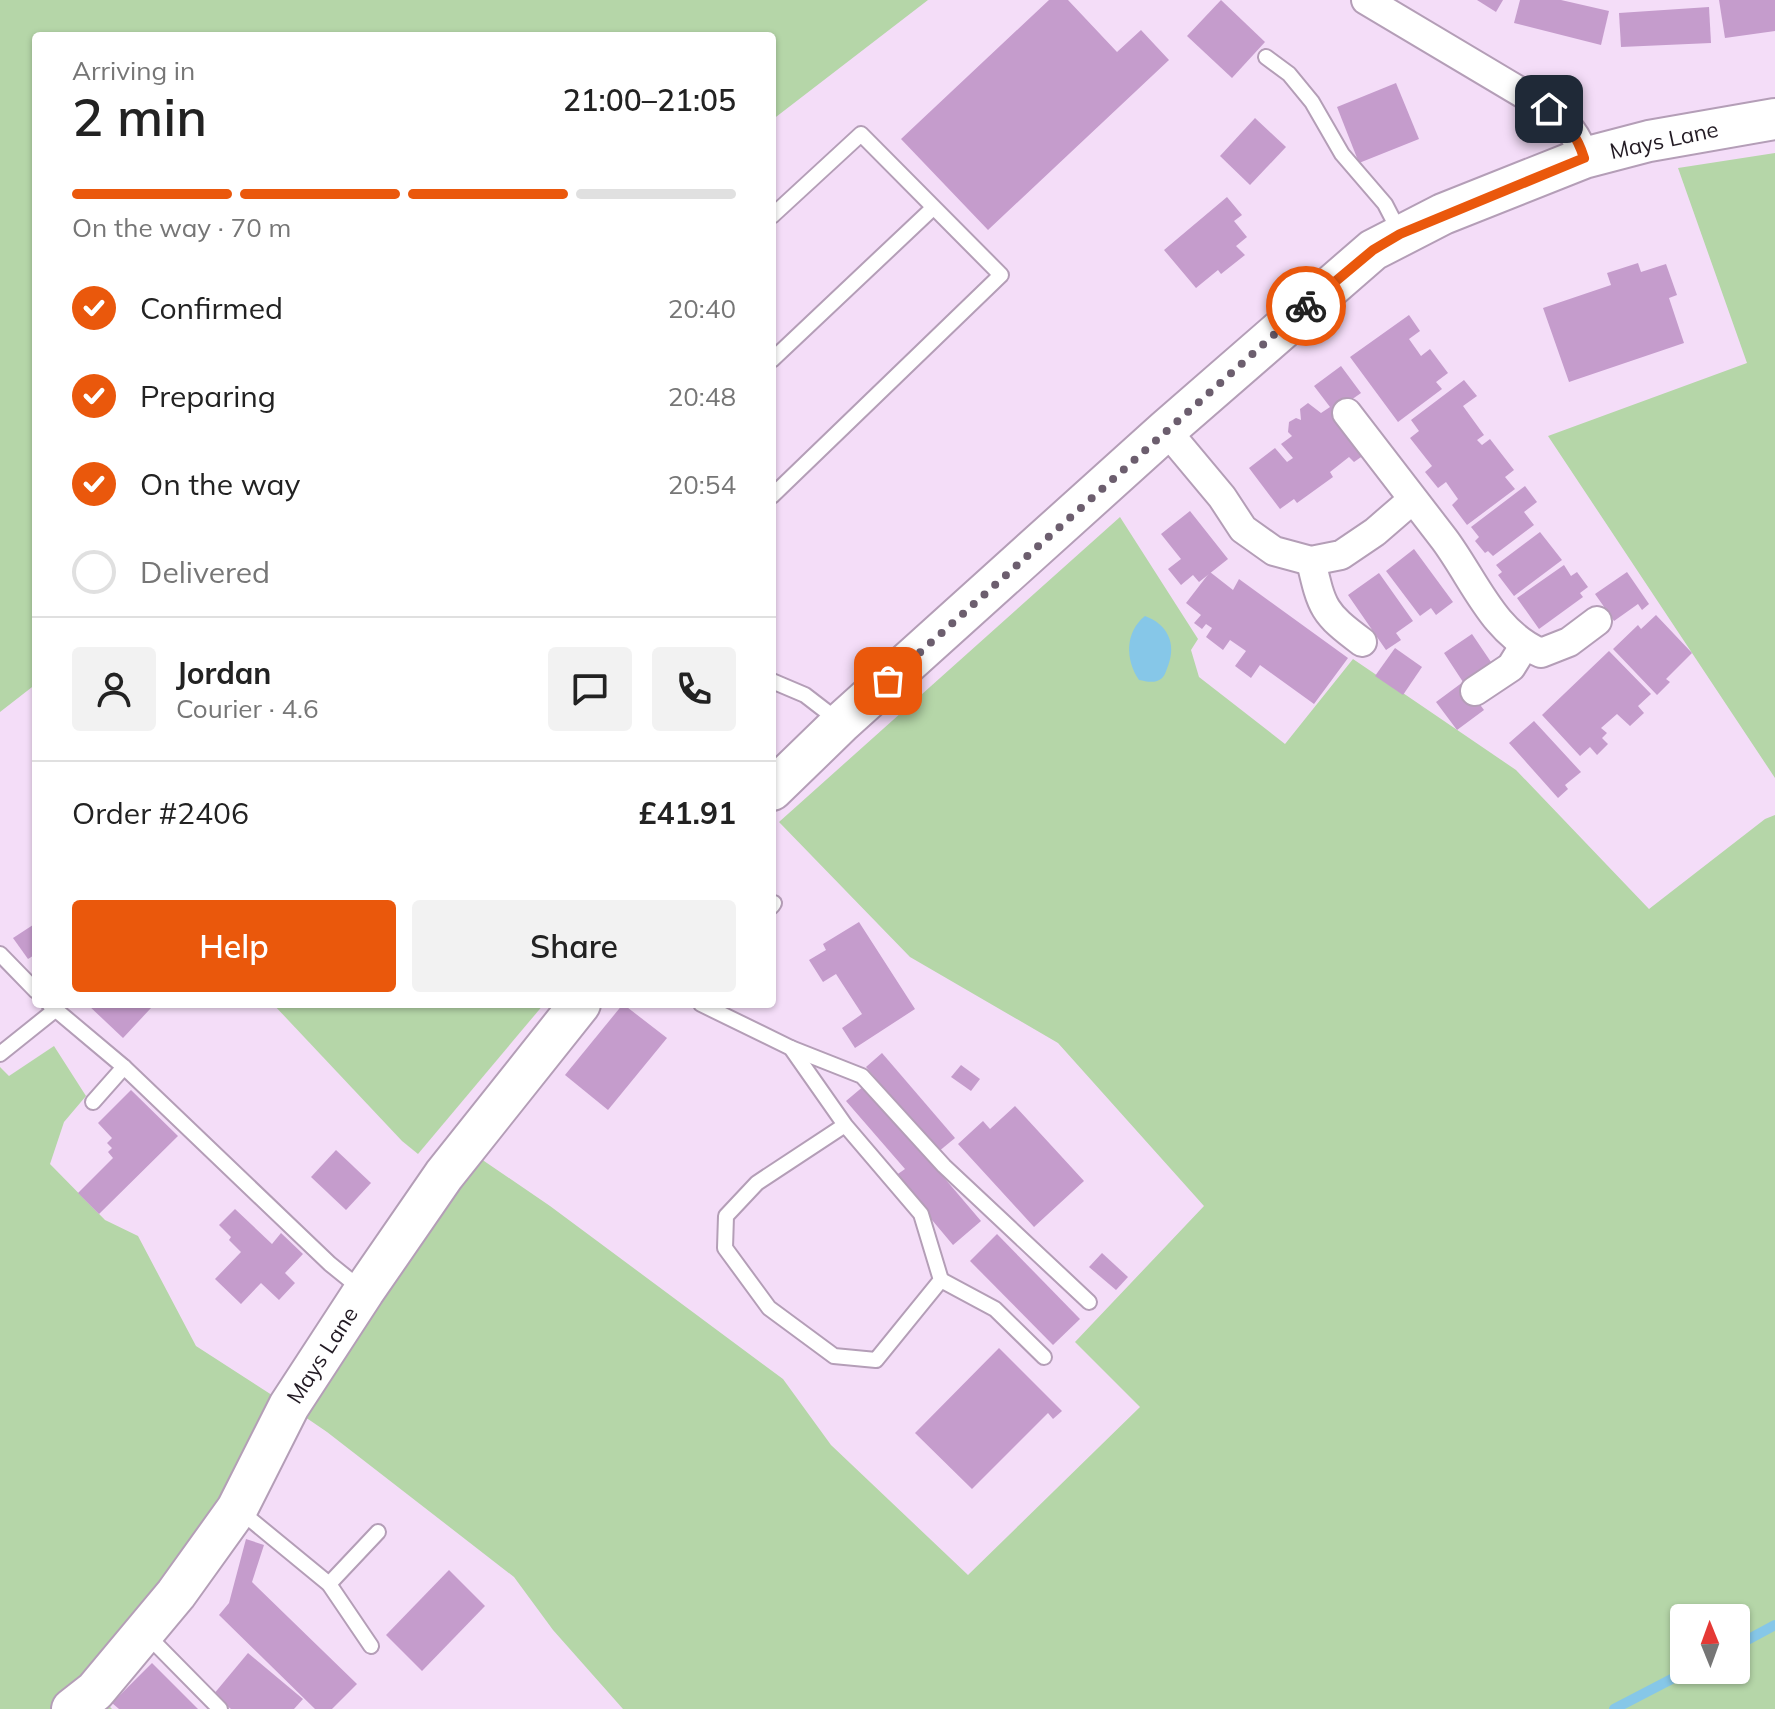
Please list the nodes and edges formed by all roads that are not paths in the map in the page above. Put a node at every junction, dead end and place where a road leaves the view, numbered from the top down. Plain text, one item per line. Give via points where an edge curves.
1 (1366, 0) edge
2 (1266, 57) dead end
3 (1775, 119) edge
4 (1584, 158) junction
5 (933, 208) junction
6 (776, 212) edge
7 (1400, 234) junction
8 (776, 356) edge
9 (1347, 413) dead end
10 (1166, 430) junction
11 (776, 492) edge
12 (1412, 500) junction
13 (1311, 561) junction
14 (1597, 621) dead end
15 (1362, 642) dead end
16 (1524, 646) junction
17 (776, 683) edge
18 (1475, 691) dead end
19 (841, 723) junction
20 (776, 786) edge
21 (0, 954) edge
22 (32, 987) edge
23 (51, 1008) edge
24 (53, 1008) edge
25 (577, 1008) edge
26 (709, 1008) edge
27 (791, 1048) junction
28 (0, 1054) edge
29 (124, 1067) junction
30 (93, 1102) dead end
31 (845, 1125) junction
32 (941, 1280) junction
33 (364, 1291) junction
34 (1089, 1302) dead end
35 (1044, 1357) dead end
36 (237, 1509) junction
37 (378, 1532) dead end
38 (329, 1584) junction
39 (144, 1632) junction
40 (371, 1646) dead end
41 (72, 1709) edge
42 (220, 1709) edge

1 - 4 street via 1549,109 1569,125
2 - 7 lane via 1312,102 1342,154 1385,204
3 - 4 street, Mays Lane
4 - 7 street, Mays Lane
5 - 6 lane via 861,134
5 - 8 lane
5 - 11 lane via 1001,275
7 - 10 street, Mays Lane via 1361,259
9 - 12 street
10 - 13 street via 1243,529 1274,551
10 - 19 street, Mays Lane
12 - 13 street via 1341,555
12 - 16 street via 1500,623
13 - 15 street via 1321,604
14 - 16 street via 1569,642 1541,653
16 - 18 street via 1511,667
17 - 19 lane via 805,695
19 - 20 street, Mays Lane
21 - 22 lane
23 - 28 lane
24 - 29 lane
25 - 33 street, Mays Lane via 444,1175
26 - 27 lane
27 - 31 lane
27 - 34 lane via 862,1076 944,1166
29 - 30 lane
29 - 33 lane
31 - 32 lane via 921,1214
31 - 32 lane via 757,1183 726,1216 725,1248 769,1308 834,1356 876,1360
32 - 35 lane via 995,1309
33 - 36 street, Mays Lane via 289,1406
36 - 38 lane
36 - 39 street, Mays Lane
37 - 38 lane
38 - 40 lane
39 - 41 street, Mays Lane via 95,1691
39 - 42 lane

